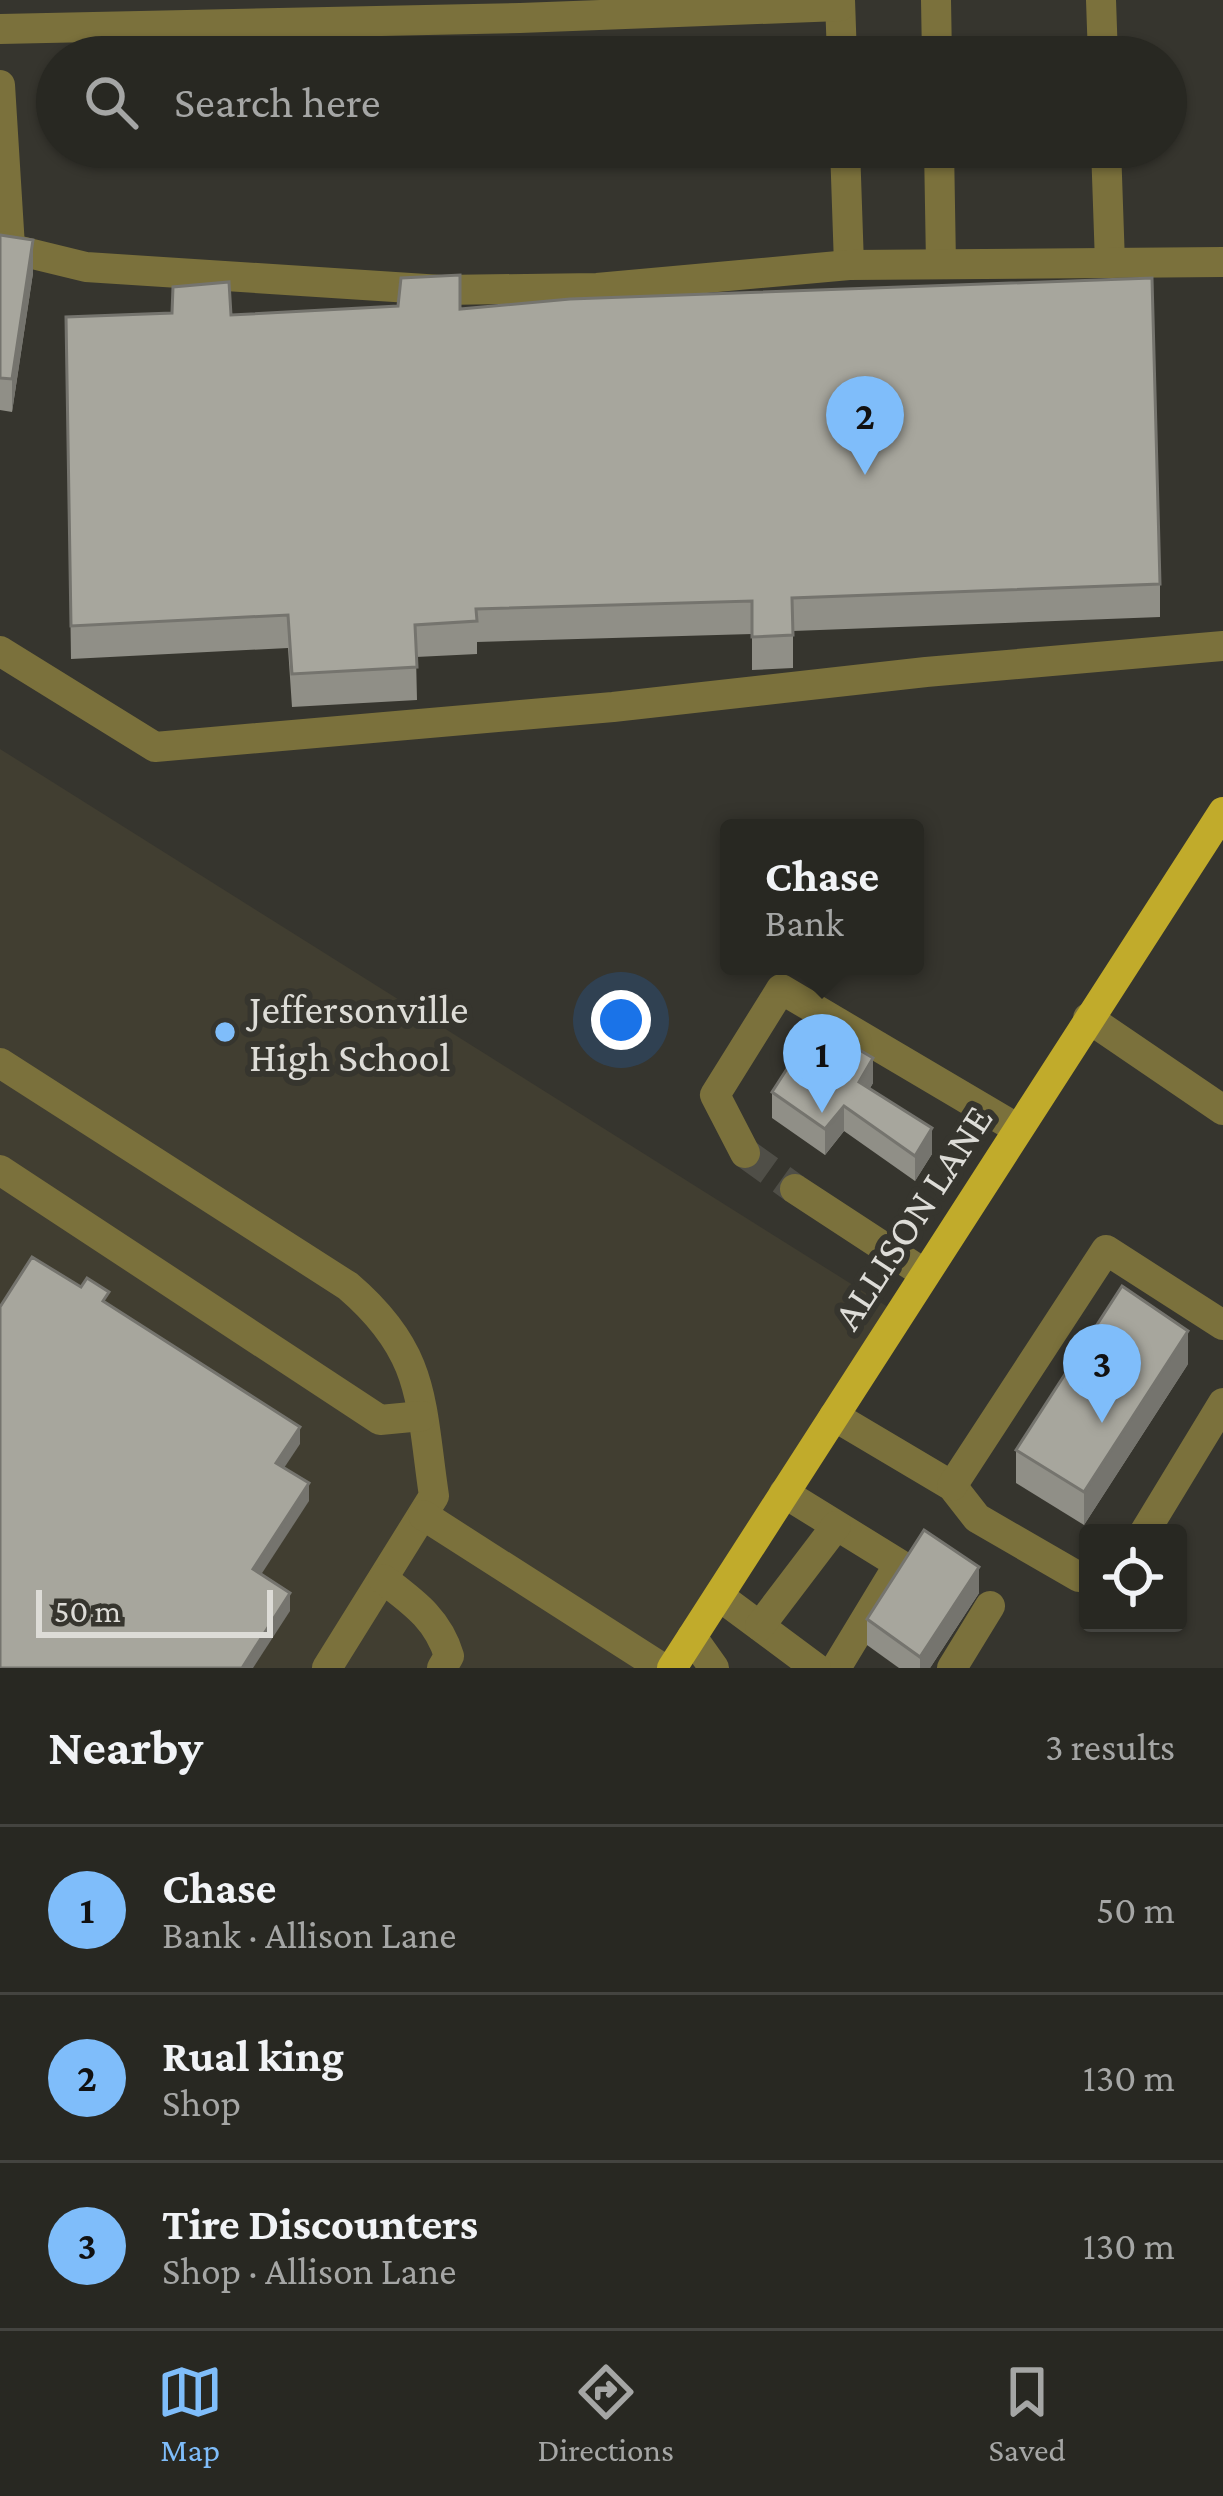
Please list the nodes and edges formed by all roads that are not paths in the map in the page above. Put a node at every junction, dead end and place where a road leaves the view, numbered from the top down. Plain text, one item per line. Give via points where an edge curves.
1 (936, 0) edge
2 (1101, 0) edge
3 (840, 3) edge
4 (682, 6) edge
5 (598, 8) edge
6 (0, 29) edge
7 (841, 36) edge
8 (937, 36) edge
9 (1102, 36) edge
10 (0, 85) edge
11 (1, 123) edge
12 (846, 168) edge
13 (939, 168) edge
14 (1107, 168) edge
15 (5, 247) edge
16 (1223, 262) edge
17 (1110, 263) junction
18 (941, 264) junction
19 (849, 265) junction
20 (1223, 646) edge
21 (0, 651) edge
22 (1223, 812) edge
23 (1088, 1018) junction
24 (0, 1063) edge
25 (1223, 1111) edge
26 (1018, 1129) junction
27 (745, 1153) tunnel mouth
28 (0, 1170) edge
29 (795, 1189) tunnel mouth
30 (925, 1274) junction
31 (1223, 1325) edge
32 (1223, 1403) edge
33 (422, 1416) junction
34 (834, 1416) junction
35 (952, 1486) junction
36 (784, 1493) junction
37 (423, 1515) junction
38 (1149, 1524) edge
39 (836, 1526) junction
40 (1079, 1577) edge
41 (382, 1579) junction
42 (719, 1596) junction
43 (990, 1606) dead end
44 (760, 1626) junction
45 (692, 1637) junction
46 (327, 1668) edge
47 (442, 1668) edge
48 (662, 1668) edge
49 (673, 1668) edge
50 (714, 1668) edge
51 (816, 1668) edge
52 (836, 1668) edge
53 (952, 1668) edge

1 - 8 street
2 - 9 street
3 - 4 street
3 - 7 street
4 - 5 street
5 - 6 street
10 - 11 street
11 - 15 street
12 - 19 street
13 - 18 street
14 - 17 street
15 - 19 street via 86,267 441,290 597,288
16 - 17 street
17 - 18 street
18 - 19 street
20 - 21 street via 155,747
22 - 23 main road, ALLISON LANE
23 - 25 street
23 - 26 main road, ALLISON LANE
24 - 33 street via 348,1286 403,1346
26 - 27 street via 782,988 715,1095
26 - 30 main road, ALLISON LANE
28 - 33 street via 380,1420
29 - 30 street
30 - 34 main road, ALLISON LANE
31 - 35 street via 1106,1250
32 - 38 street
33 - 37 street via 434,1496
34 - 35 street
34 - 36 main road, ALLISON LANE
35 - 40 street via 977,1518
36 - 39 street
36 - 42 main road, ALLISON LANE
37 - 41 street
37 - 48 street
39 - 44 street
39 - 52 street via 898,1564
41 - 46 street
41 - 47 street via 442,1631 449,1656
42 - 44 street
42 - 45 main road, ALLISON LANE
43 - 53 street
44 - 51 street
45 - 49 main road, ALLISON LANE
45 - 50 street

